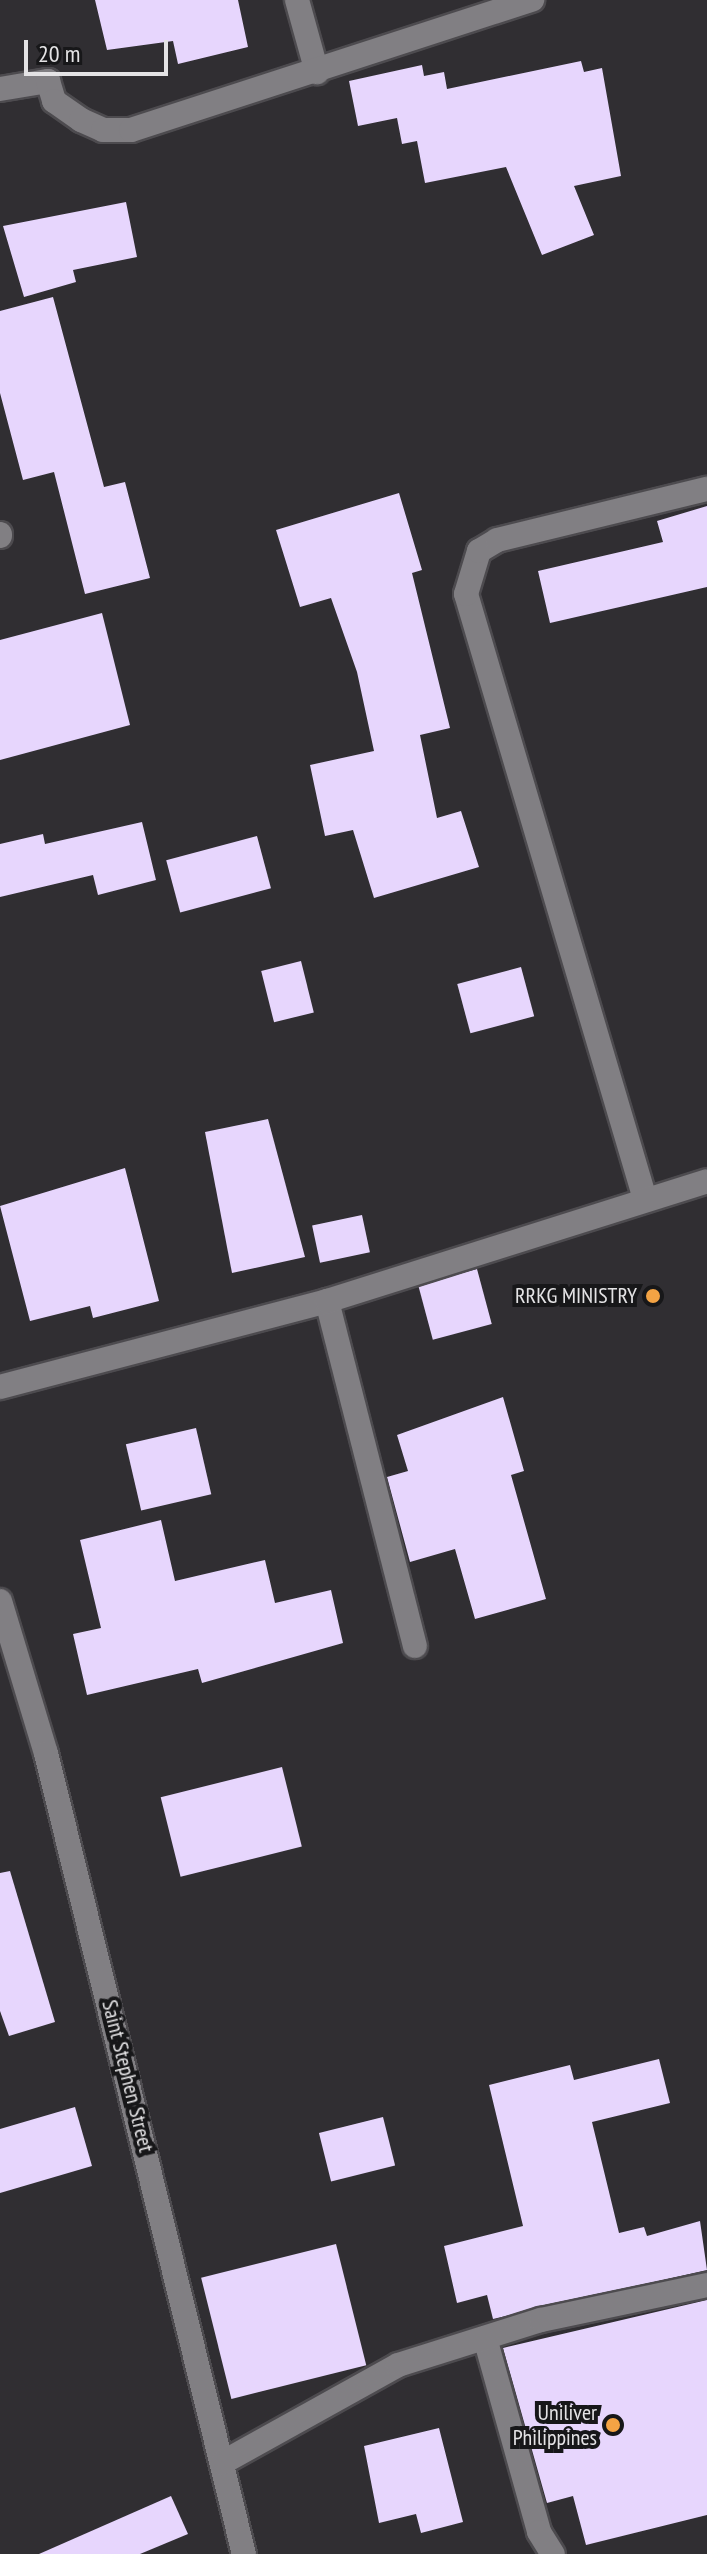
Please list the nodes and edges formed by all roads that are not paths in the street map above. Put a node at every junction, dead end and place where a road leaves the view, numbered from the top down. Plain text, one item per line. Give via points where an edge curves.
1 (297, 0) edge
2 (532, 0) edge
3 (317, 72) junction
4 (0, 89) edge
5 (707, 489) edge
6 (707, 1181) edge
7 (645, 1199) junction
8 (327, 1301) junction
9 (0, 1387) edge
10 (0, 1601) edge
11 (415, 1646) dead end
12 (707, 2285) edge
13 (485, 2338) junction
14 (222, 2463) junction
15 (244, 2554) edge
16 (553, 2554) edge

1 - 3 street
2 - 3 street
3 - 4 street via 131,130 103,130 81,120 54,101 48,81
5 - 7 street via 497,540 479,551 466,594
6 - 7 street
7 - 8 street
8 - 9 street
8 - 11 street
10 - 14 street, Saint Stephen Street via 46,1753
12 - 13 street
13 - 14 street via 398,2365
13 - 16 street via 539,2532
14 - 15 street, Saint Stephen Street

